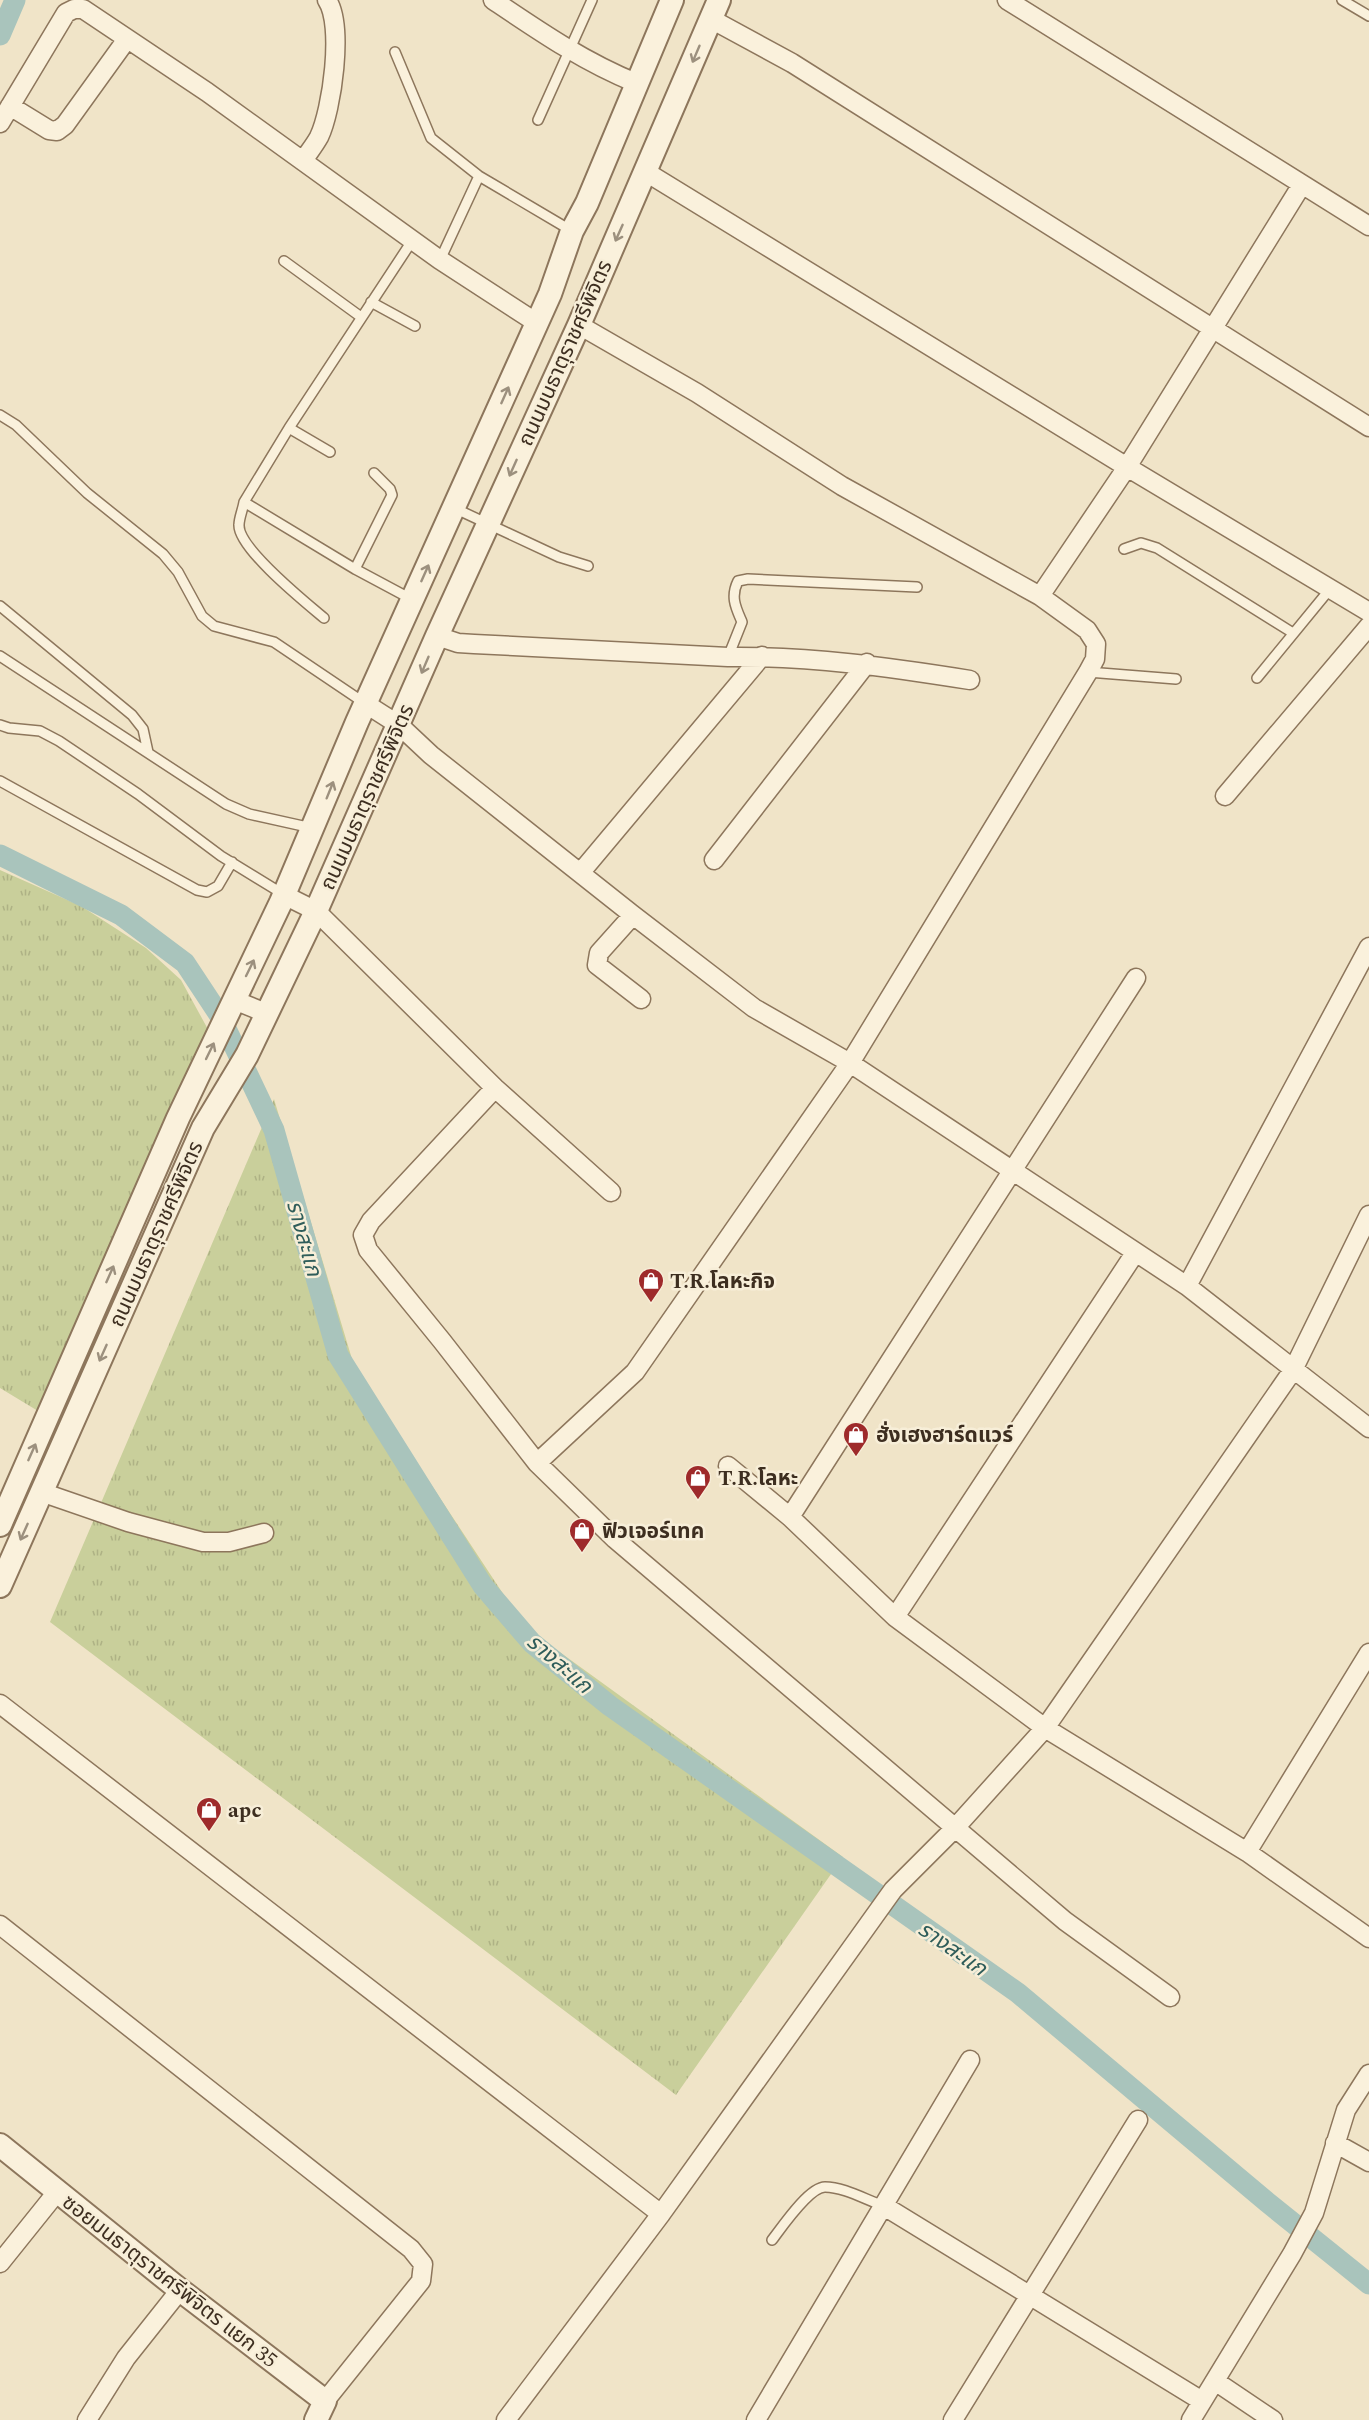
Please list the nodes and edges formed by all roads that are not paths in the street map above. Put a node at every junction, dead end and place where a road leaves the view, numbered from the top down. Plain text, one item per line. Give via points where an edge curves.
1 (327, 0) edge
2 (493, 0) edge
3 (592, 0) edge
4 (672, 0) edge
5 (1007, 0) edge
6 (1342, 0) edge
7 (715, 10) edge
8 (1369, 16) edge
9 (127, 39) junction
10 (569, 51) junction
11 (395, 52) dead end
12 (636, 83) junction
13 (10, 106) junction
14 (538, 120) dead end
15 (0, 123) edge
16 (303, 161) junction
17 (646, 172) junction
18 (479, 176) junction
19 (1301, 186) junction
20 (1369, 226) edge
21 (572, 231) junction
22 (412, 241) junction
23 (440, 260) junction
24 (284, 261) dead end
25 (371, 302) junction
26 (361, 317) junction
27 (537, 323) junction
28 (579, 325) junction
29 (415, 326) dead end
30 (1214, 330) junction
31 (0, 415) edge
32 (1369, 427) edge
33 (289, 428) junction
34 (330, 452) dead end
35 (1127, 467) junction
36 (374, 473) dead end
37 (244, 502) junction
38 (454, 508) junction
39 (489, 523) junction
40 (1124, 549) dead end
41 (588, 566) dead end
42 (355, 569) junction
43 (917, 587) dead end
44 (1330, 589) junction
45 (1040, 596) junction
46 (413, 600) junction
47 (0, 606) edge
48 (1369, 612) edge
49 (324, 618) dead end
50 (1369, 626) edge
51 (1293, 633) junction
52 (437, 636) junction
53 (0, 656) edge
54 (762, 656) junction
55 (728, 657) junction
56 (867, 663) junction
57 (1088, 672) junction
58 (1257, 678) dead end
59 (1176, 679) dead end
60 (970, 680) dead end
61 (366, 704) junction
62 (0, 725) edge
63 (399, 726) junction
64 (148, 752) junction
65 (0, 782) edge
66 (1225, 796) dead end
67 (314, 828) junction
68 (714, 860) dead end
69 (232, 862) junction
70 (581, 872) junction
71 (284, 895) junction
72 (316, 911) junction
73 (633, 915) junction
74 (1369, 947) edge
75 (1136, 978) dead end
76 (641, 999) dead end
77 (234, 1000) junction
78 (266, 1013) junction
79 (850, 1063) junction
80 (495, 1088) junction
81 (178, 1118) junction
82 (203, 1128) junction
83 (1014, 1169) junction
84 (611, 1192) dead end
85 (1369, 1215) edge
86 (1135, 1253) junction
87 (1187, 1286) junction
88 (1293, 1370) junction
89 (1369, 1428) edge
90 (537, 1463) junction
91 (728, 1466) dead end
92 (42, 1492) junction
93 (790, 1517) junction
94 (0, 1525) edge
95 (264, 1533) dead end
96 (0, 1586) edge
97 (895, 1617) junction
98 (1369, 1653) edge
99 (0, 1704) edge
100 (1045, 1728) junction
101 (955, 1828) junction
102 (1247, 1852) junction
103 (0, 1925) edge
104 (1369, 1938) edge
105 (1170, 1997) dead end
106 (970, 2060) dead end
107 (1369, 2074) edge
108 (1138, 2120) dead end
109 (1335, 2143) junction
110 (0, 2145) edge
111 (1369, 2162) edge
112 (57, 2192) junction
113 (884, 2206) junction
114 (661, 2214) junction
115 (772, 2240) dead end
116 (0, 2262) edge
117 (180, 2290) junction
118 (1028, 2295) junction
119 (1215, 2381) junction
120 (1203, 2401) junction
121 (320, 2410) edge
122 (87, 2420) edge
123 (506, 2420) edge
124 (756, 2420) edge
125 (953, 2420) edge
126 (1191, 2420) edge
127 (1273, 2420) edge

1 - 16 street via 333,9 335,31 332,81 319,137
2 - 10 street
3 - 10 lane
4 - 12 street, ถนนมนธาตุราชศรีพิจิตร
5 - 19 street
6 - 8 lane
7 -> 17 street, ถนนมนธาตุราชศรีพิจิตร
7 - 30 street via 792,63
9 - 13 street via 57,131
9 - 13 street via 83,9 66,13
9 - 16 street
10 - 12 street
10 - 14 lane
11 - 18 lane via 430,138
12 - 21 street, ถนนมนธาตุราชศรีพิจิตร
13 - 15 street
16 - 22 street
17 -> 28 street, ถนนมนธาตุราชศรีพิจิตร
17 - 35 street
18 - 21 lane
18 - 23 lane
19 - 20 street
19 - 30 street
21 - 27 street, ถนนมนธาตุราชศรีพิจิตร
22 - 23 street
22 - 25 lane
23 - 27 street
24 - 26 lane
25 - 26 lane
25 - 29 lane
26 - 33 lane
38 -> 27 street, ถนนมนธาตุราชศรีพิจิตร
28 -> 39 street, ถนนมนธาตุราชศรีพิจิตร
28 - 45 street via 698,393 842,486
30 - 32 street
30 - 35 street
31 - 61 lane via 163,554 178,572 202,616 214,627 274,642
33 - 34 lane
33 - 37 lane
35 - 44 street
35 - 45 street
36 - 42 lane via 392,495
37 - 42 lane
37 - 49 lane via 238,526 244,540 258,558
38 - 39 lane
46 -> 38 street, ถนนมนธาตุราชศรีพิจิตร
39 - 41 lane via 559,557
39 - 52 street, ถนนมนธาตุราชศรีพิจิตร
40 - 51 lane via 1142,543 1157,548
42 - 46 lane
43 - 55 lane via 738,581 734,604 742,622
44 - 48 street
44 - 51 lane
45 - 57 street via 1087,630 1096,644
46 - 61 street, ถนนมนธาตุราชศรีพิจิตร
47 - 64 lane via 132,714 143,729
50 - 66 street
51 - 58 lane
52 - 55 street via 458,643
52 -> 63 street, ถนนมนธาตุราชศรีพิจิตร
53 - 64 lane
54 - 55 street
54 - 56 street
54 - 70 street
56 - 60 street
56 - 68 street
57 - 59 lane
57 - 79 street
61 - 63 street
67 -> 61 street, ถนนมนธาตุราชศรีพิจิตร
62 - 69 lane via 40,731 59,741
63 - 70 street
63 - 72 street, ถนนมนธาตุราชศรีพิจิตร
64 - 67 lane via 226,804 249,814
65 - 69 lane via 197,890 207,892 218,886
67 - 71 street, ถนนมนธาตุราชศรีพิจิตร
69 - 71 lane
70 - 73 street
71 - 72 street
77 -> 71 street, ถนนมนธาตุราชศรีพิจิตร
72 - 78 street, ถนนมนธาตุราชศรีพิจิตร
72 - 80 street
73 - 76 street via 598,953 597,965
73 - 79 street via 754,1008
74 - 87 street
75 - 83 street
77 - 78 street
81 -> 77 street, ถนนมนธาตุราชศรีพิจิตร
78 - 82 street, ถนนมนธาตุราชศรีพิจิตร via 247,1054
79 - 83 street
79 - 90 street via 635,1372
80 - 84 street
80 - 90 street via 371,1221 363,1235 368,1250
81 - 82 street
94 -> 81 street, ถนนมนธาตุราชศรีพิจิตร
82 -> 92 street, ถนนมนธาตุราชศรีพิจิตร
83 - 86 street
83 - 93 street
85 - 88 street
86 - 87 street
86 - 97 street
87 - 88 street
88 - 89 street
88 - 100 street
90 - 101 street via 615,1539
91 - 93 street
92 - 95 street via 128,1522 203,1542 229,1542
92 -> 96 street, ถนนมนธาตุราชศรีพิจิตร
93 - 97 street
97 - 100 street
98 - 102 street
99 - 114 street
100 - 101 street
100 - 102 street
101 - 105 street via 1065,1921
101 - 114 street via 893,1890
102 - 104 street
103 - 121 street via 411,2248 423,2264 421,2281
106 - 113 street
107 - 109 street via 1346,2110
108 - 118 street
109 - 111 street
109 - 119 street via 1314,2213
110 - 112 street, ซอยมนธาตุราชศรีพิจิตร แยก 35
112 - 116 street
112 - 117 street, ซอยมนธาตุราชศรีพิจิตร แยก 35
113 - 115 lane via 823,2187 812,2192
113 - 118 street
113 - 124 street
114 - 123 street
117 - 121 street, ซอยมนธาตุราชศรีพิจิตร แยก 35
117 - 122 street via 126,2358
118 - 120 street
118 - 125 street
119 - 120 street
119 - 127 street
120 - 126 street

